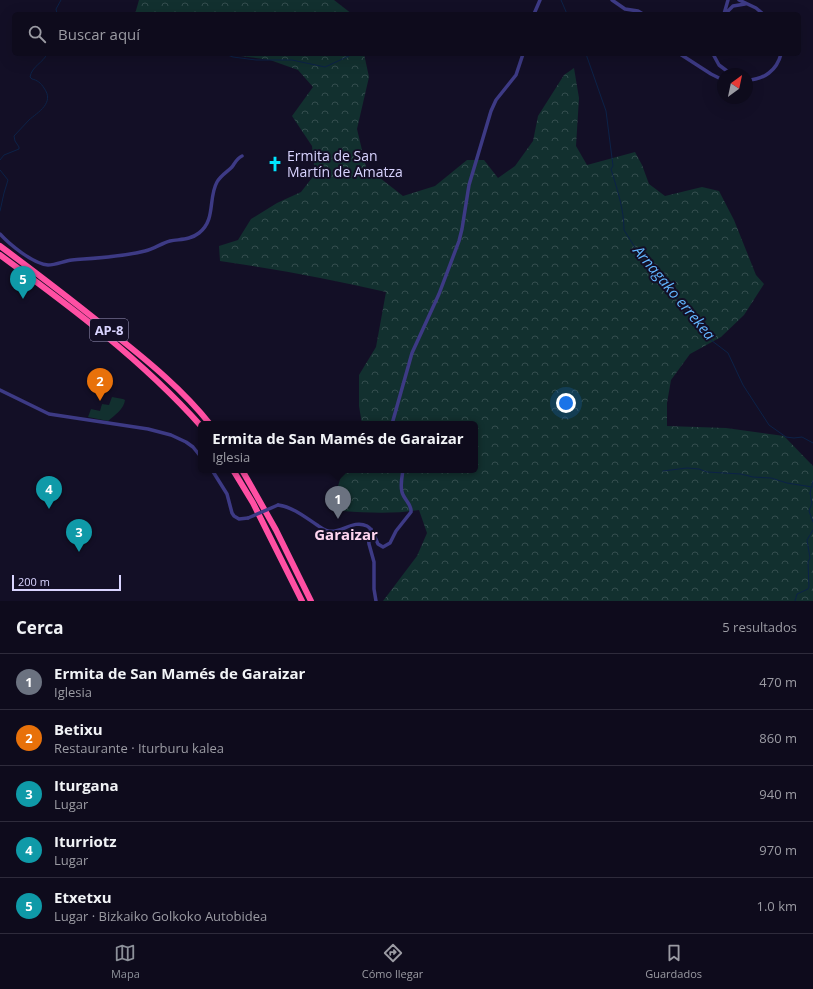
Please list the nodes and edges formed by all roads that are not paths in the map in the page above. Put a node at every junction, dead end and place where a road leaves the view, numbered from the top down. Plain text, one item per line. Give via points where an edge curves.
1 (540, 0) edge
2 (612, 0) edge
3 (728, 0) edge
4 (739, 0) edge
5 (746, 4) junction
6 (535, 12) edge
7 (640, 12) edge
8 (725, 12) edge
9 (726, 12) edge
10 (761, 12) edge
11 (522, 56) edge
12 (683, 56) edge
13 (714, 56) edge
14 (780, 56) edge
15 (724, 68) edge
16 (717, 77) edge
17 (753, 79) edge
18 (242, 156) dead end
19 (0, 234) edge
20 (0, 246) edge
21 (0, 255) edge
22 (0, 390) edge
23 (207, 421) edge
24 (393, 421) edge
25 (198, 423) edge
26 (198, 453) edge
27 (214, 473) edge
28 (235, 473) edge
29 (244, 473) edge
30 (403, 473) edge
31 (371, 529) junction
32 (302, 601) edge
33 (311, 601) edge
34 (376, 601) edge

1 - 6 street
2 - 7 street via 625,9
3 - 8 street
4 - 5 street
5 - 9 street via 733,6
5 - 10 street
11 - 24 street via 516,75 496,100 491,111 469,185 457,246 439,294 412,353
12 - 16 street
13 - 15 street
14 - 17 street via 770,73
18 - 19 street via 216,183 208,221 200,232 185,240 170,241 130,254 48,265 16,248
20 - 23 highway, AP-8 via 129,346 172,383
21 - 25 highway, AP-8 via 126,353 167,389
22 - 26 street via 49,414 148,429 171,435 186,442
27 - 31 street, bridge via 227,494 234,516 239,519 278,506 299,513 327,531 356,524 366,525
28 - 32 highway via 253,503
29 - 33 highway via 276,530
30 - 31 street via 401,489 411,512 386,546 378,544
31 - 34 street via 368,535 374,562

